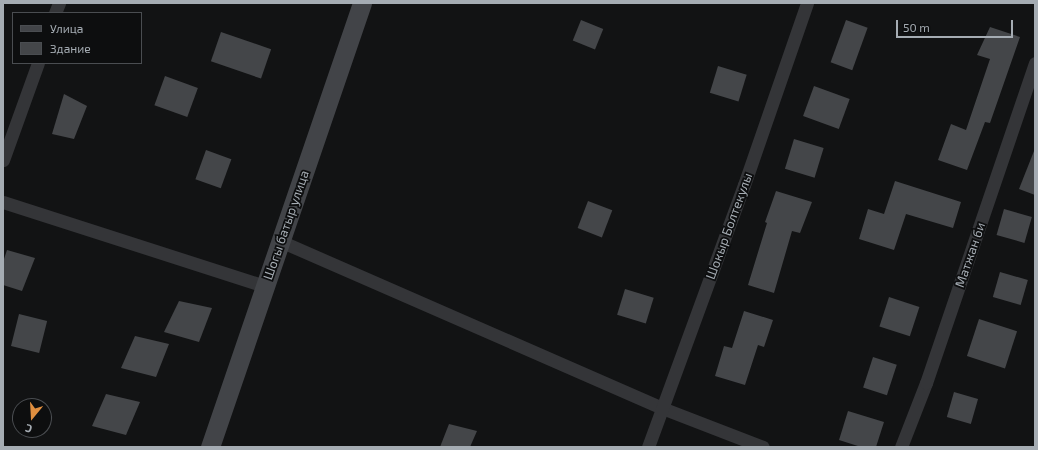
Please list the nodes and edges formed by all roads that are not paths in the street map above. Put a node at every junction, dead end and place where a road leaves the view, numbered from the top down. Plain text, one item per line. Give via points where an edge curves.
1 (362, 3) edge
2 (807, 3) edge
3 (1035, 63) edge
4 (38, 64) edge
5 (3, 160) edge
6 (3, 202) edge
7 (280, 241) junction
8 (264, 286) junction
9 (662, 408) junction
10 (210, 447) edge
11 (648, 447) edge
12 (762, 447) edge
13 (901, 447) edge

1 - 7 street, Шогы батыр улица
2 - 9 street, Шокыр Болтекулы via 744,185
3 - 13 street, Матжан би via 926,384
4 - 5 street
6 - 8 street
7 - 8 street, Шогы батыр улица
7 - 9 street
8 - 10 street, Шогы батыр улица
9 - 11 street, Шокыр Болтекулы
9 - 12 street

